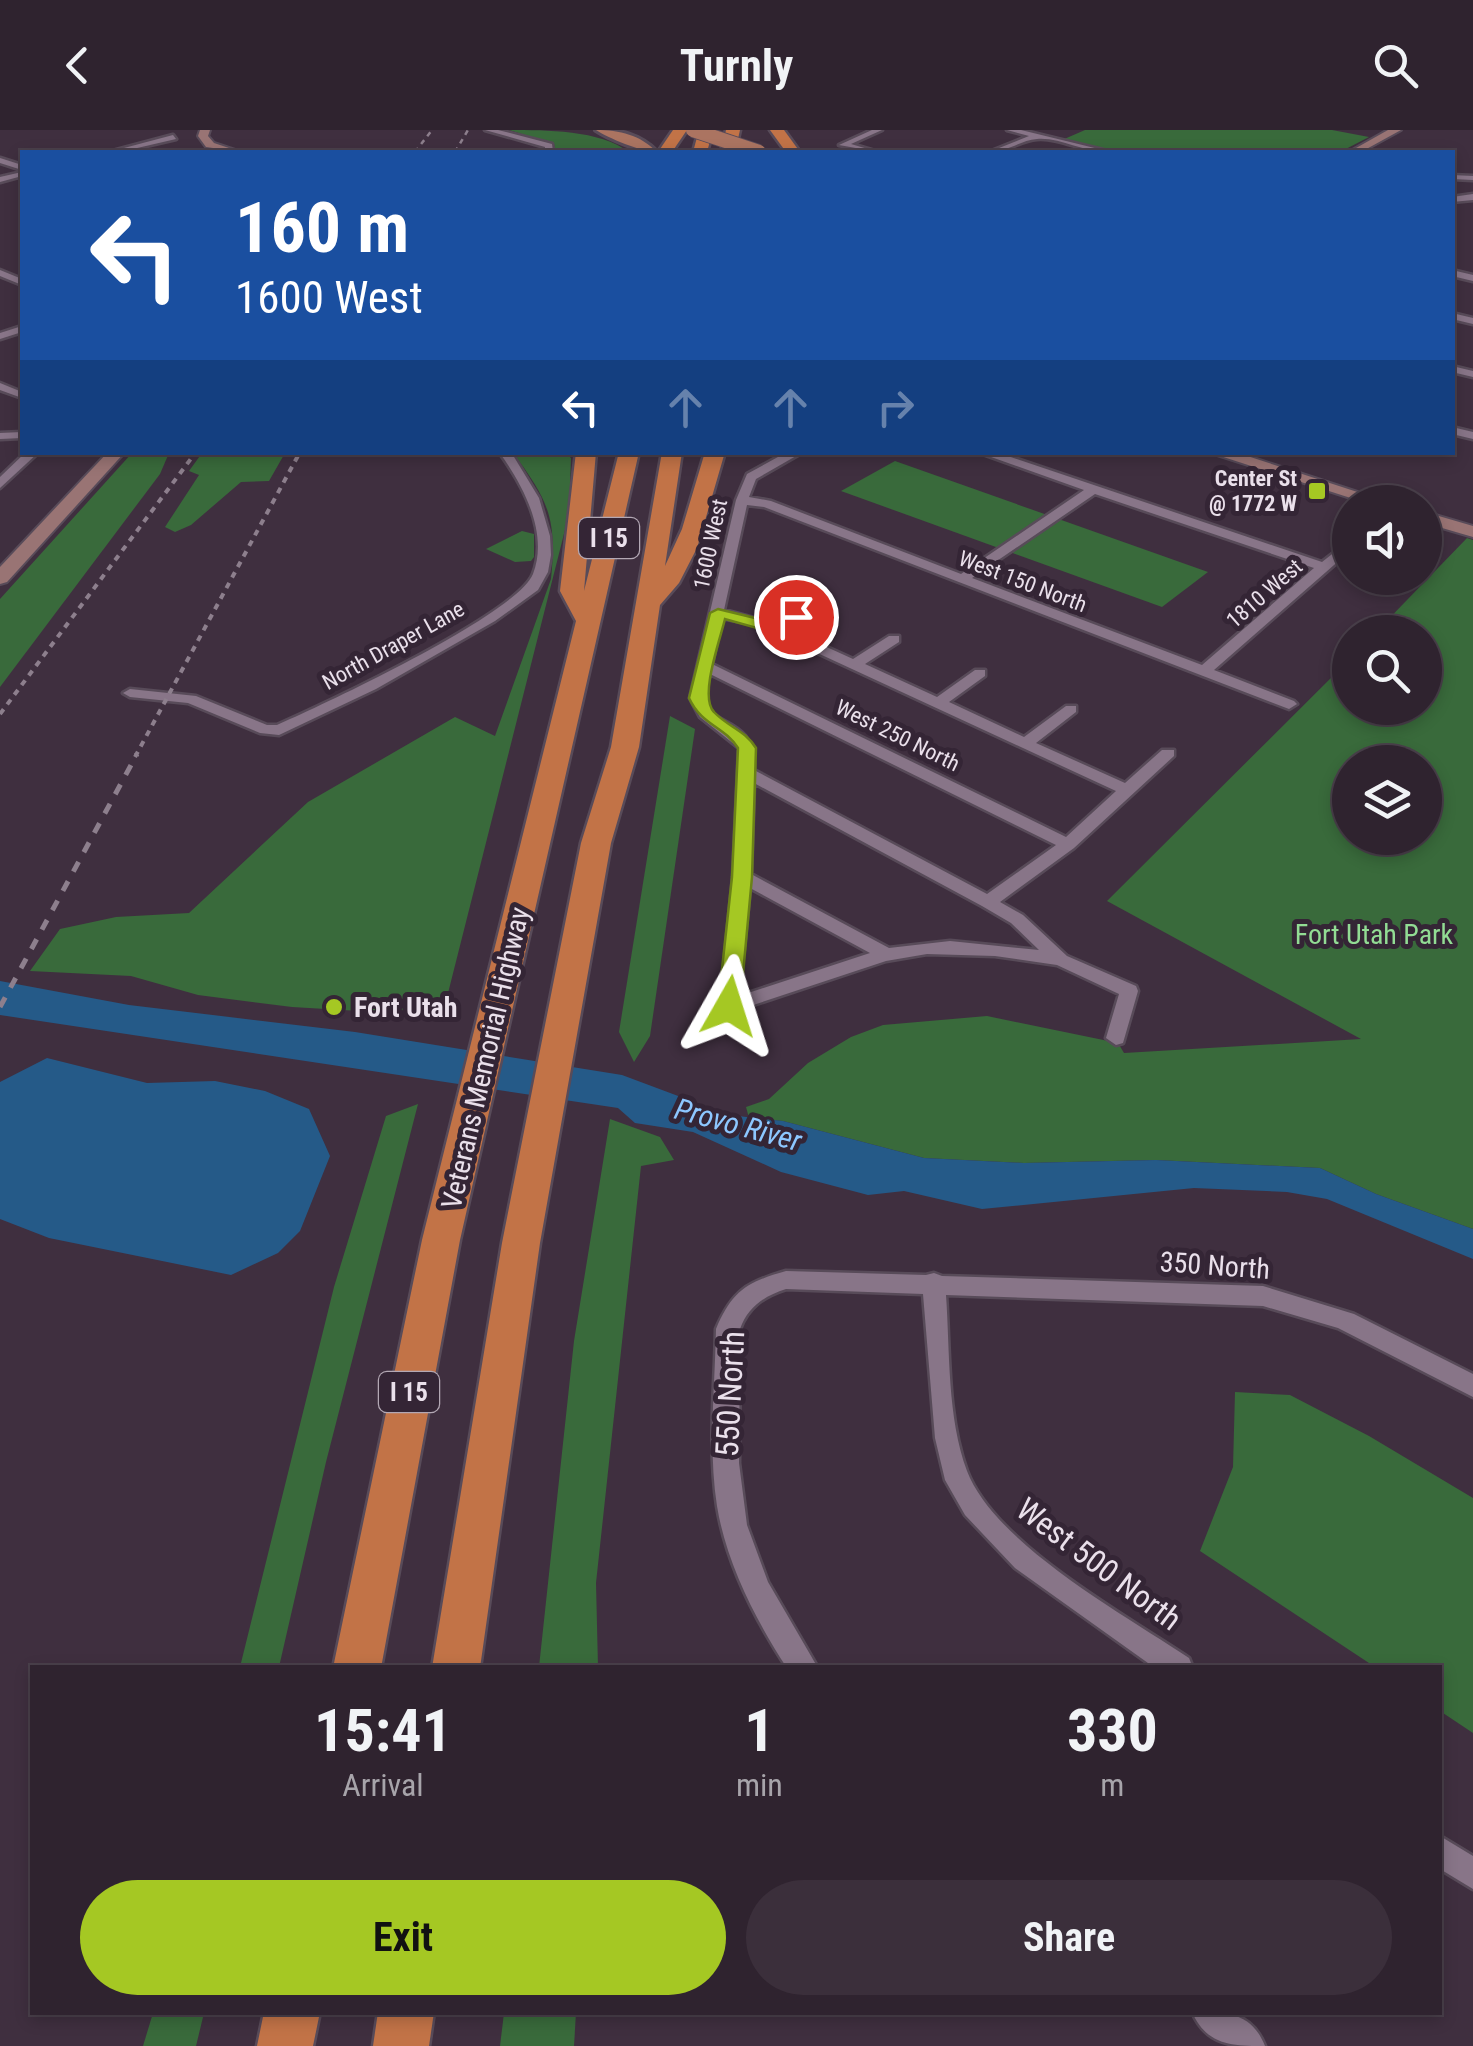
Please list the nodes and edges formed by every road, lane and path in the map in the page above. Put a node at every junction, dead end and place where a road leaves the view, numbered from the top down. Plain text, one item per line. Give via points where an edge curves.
1 (153, 130) edge
2 (205, 130) edge
3 (489, 130) edge
4 (602, 130) edge
5 (693, 130) edge
6 (878, 130) edge
7 (1011, 130) edge
8 (1396, 130) edge
9 (1037, 136) junction
10 (123, 150) edge
11 (229, 150) edge
12 (548, 150) edge
13 (648, 150) edge
14 (754, 150) edge
15 (865, 150) edge
16 (998, 150) edge
17 (1098, 150) edge
18 (1358, 150) edge
19 (0, 273) edge
20 (20, 281) edge
21 (0, 286) edge
22 (30, 455) edge
23 (114, 455) edge
24 (508, 455) edge
25 (586, 455) edge
26 (629, 455) edge
27 (672, 455) edge
28 (714, 455) edge
29 (791, 455) edge
30 (992, 455) edge
31 (1226, 455) edge
32 (0, 484) edge
33 (1332, 488) edge
34 (1094, 490) junction
35 (742, 500) junction
36 (1442, 522) edge
37 (1473, 532) edge
38 (1332, 560) edge
39 (1324, 567) junction
40 (0, 578) edge
41 (962, 579) junction
42 (814, 606) dead end
43 (648, 608) junction
44 (718, 613) junction
45 (590, 624) junction
46 (778, 629) junction
47 (894, 639) dead end
48 (856, 663) junction
49 (707, 667) junction
50 (980, 672) dead end
51 (1204, 672) junction
52 (130, 693) dead end
53 (938, 703) junction
54 (1289, 704) dead end
55 (1070, 709) dead end
56 (1026, 744) junction
57 (1168, 753) dead end
58 (747, 774) junction
59 (1124, 789) junction
60 (1068, 844) junction
61 (742, 877) junction
62 (988, 902) junction
63 (886, 954) junction
64 (1061, 960) junction
65 (1116, 1038) dead end
66 (934, 1282) junction
67 (1473, 1386) edge
68 (358, 1665) edge
69 (456, 1665) edge
70 (802, 1665) edge
71 (1175, 1665) edge
72 (1442, 1852) edge
73 (1473, 1874) edge
74 (291, 2015) edge
75 (406, 2015) edge
76 (1212, 2015) edge
77 (285, 2046) edge
78 (401, 2046) edge
79 (1248, 2046) edge

1 - 10 street via 178,139
2 - 11 street via 210,145
3 - 12 street via 545,143
4 - 13 main road
5 - 14 main road, bridge
6 - 15 street via 843,145
7 - 9 street
8 - 18 street
9 - 16 street
9 - 17 street
19 - 20 street
20 - 21 street
22 - 32 street
23 - 40 street
24 - 52 street, North Draper Lane via 540,517 543,558 534,587 509,606 279,730 191,699
25 - 45 highway via 572,591
26 - 45 highway, Veterans Memorial Highway / I 15
27 - 43 highway, I 15
28 - 43 highway via 674,576
29 - 35 street, 1600 West via 751,477
30 - 34 street
31 - 33 street
34 - 39 street
34 - 41 street
35 - 41 street, West 150 North
35 - 44 street, 1600 West
36 - 37 street
38 - 39 street, 1810 West
39 - 51 street, 1810 West
41 - 51 street, West 150 North
42 - 46 street
43 - 69 highway, I 15 via 625,747 596,843 540,1135
44 - 46 street
44 - 49 street, 1600 West
45 - 68 highway, Veterans Memorial Highway / I 15 via 411,1382
46 - 48 street
47 - 48 street
48 - 53 street
49 - 58 street, 1600 West via 698,706 745,742
49 - 60 street, West 250 North
50 - 53 street
51 - 54 street, West 150 North
53 - 56 street
55 - 56 street
56 - 59 street
57 - 59 street
58 - 61 street, 1600 West
58 - 62 street
59 - 60 street
60 - 62 street
61 - 63 street
61 - 63 street, 1600 West via 729,1006
62 - 64 street
63 - 64 street via 958,948
64 - 65 street via 1128,990
66 - 67 street, 350 North via 1263,1296 1316,1307 1383,1335
66 - 70 street, 550 North via 786,1280 758,1288 728,1329 731,1513 764,1601
66 - 71 street, West 500 North via 958,1481 983,1520 1028,1562
72 - 73 street
74 - 77 highway
75 - 78 highway
76 - 79 street

